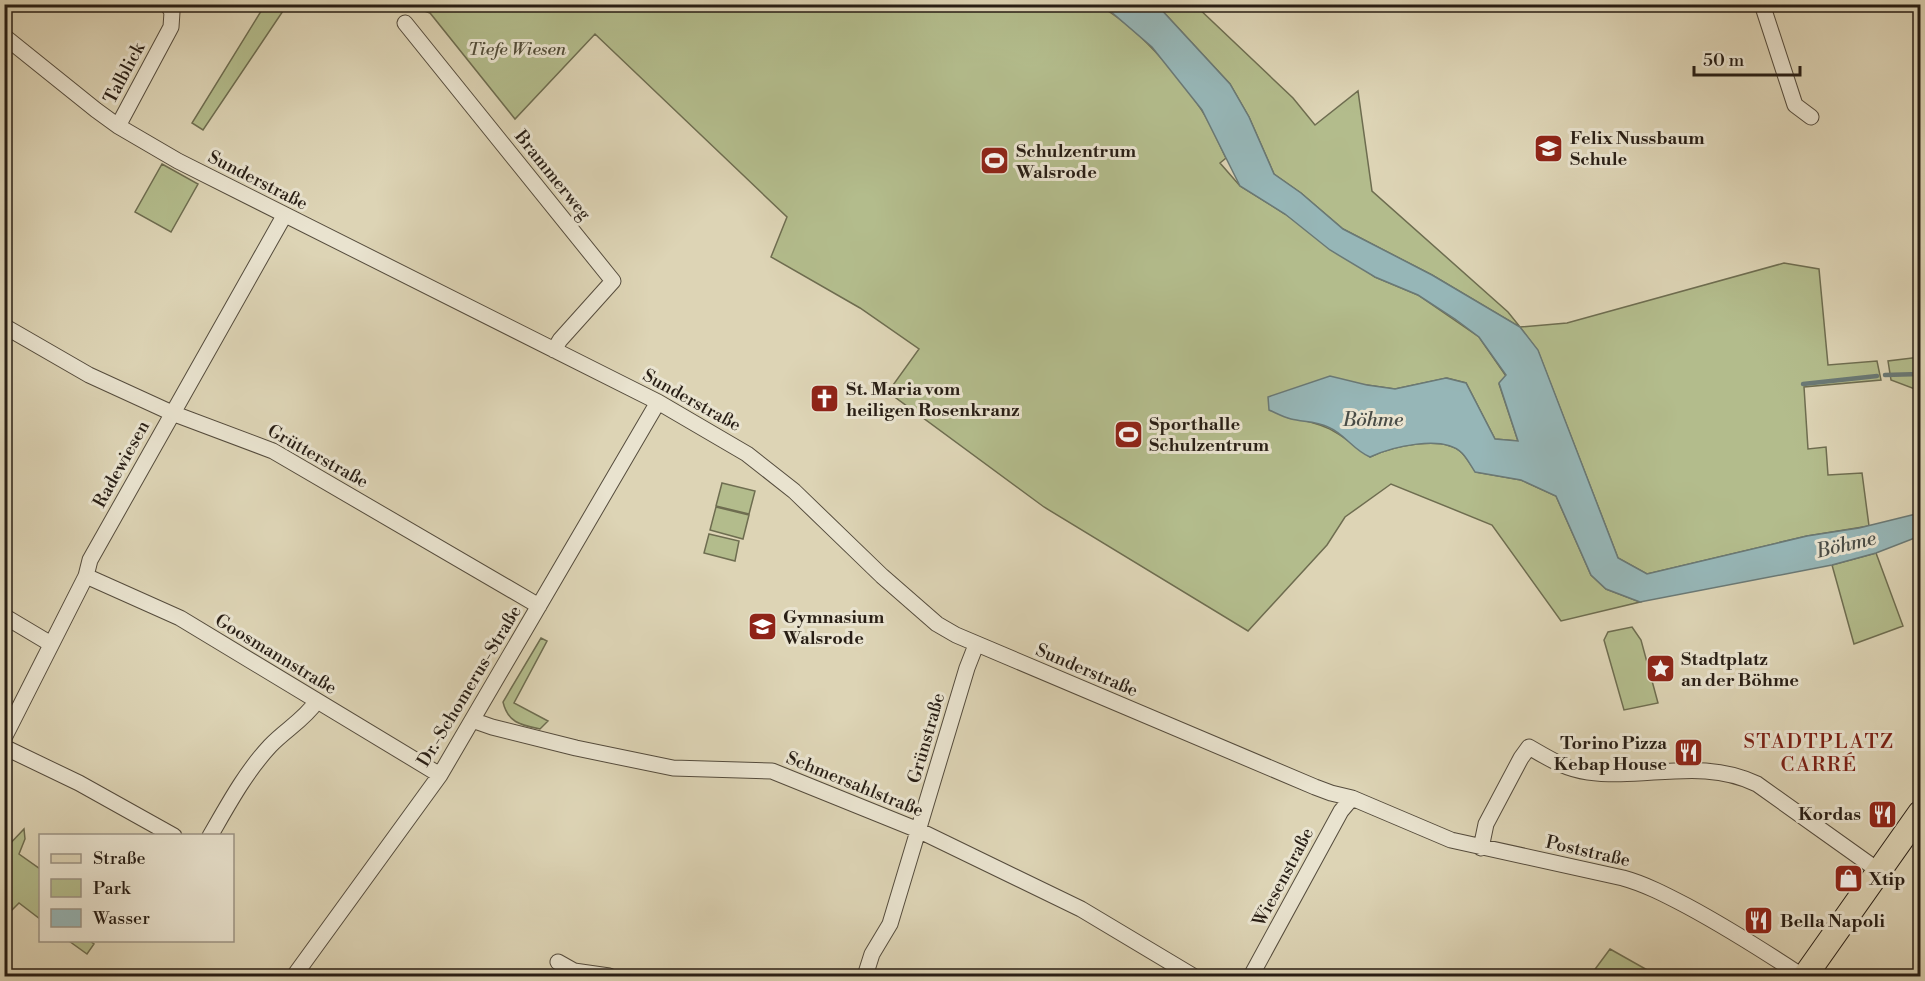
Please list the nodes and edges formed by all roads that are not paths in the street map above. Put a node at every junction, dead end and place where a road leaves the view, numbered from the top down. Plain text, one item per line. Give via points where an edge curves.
1 (167, 4) edge
2 (1762, 4) edge
3 (405, 23) dead end
4 (4, 36) edge
5 (1811, 117) dead end
6 (118, 126) junction
7 (284, 216) junction
8 (4, 326) edge
9 (554, 350) junction
10 (658, 402) junction
11 (172, 413) junction
12 (86, 576) junction
13 (539, 606) junction
14 (4, 616) edge
15 (51, 644) junction
16 (976, 645) junction
17 (317, 701) junction
18 (472, 720) junction
19 (4, 738) edge
20 (4, 747) edge
21 (440, 776) junction
22 (1352, 798) junction
23 (1920, 813) edge
24 (918, 830) junction
25 (170, 834) edge
26 (211, 834) edge
27 (1481, 848) junction
28 (1879, 871) junction
29 (558, 962) dead end
30 (294, 976) edge
31 (609, 976) edge
32 (865, 976) edge
33 (1192, 976) edge
34 (1251, 976) edge
35 (1803, 976) edge

1 - 6 street, Talblick via 172,12 171,27
2 - 5 street via 1795,105
3 - 9 street, Brammerweg via 613,281
4 - 6 street, Sunderstraße
6 - 7 street, Sunderstraße
7 - 9 street, Sunderstraße
7 - 11 street, Radewiesen
8 - 11 street, Grütterstraße via 89,375
9 - 10 street, Sunderstraße
10 - 13 street, Dr.-Schomerus-Straße
10 - 16 street, Sunderstraße via 747,454 794,491 937,624
11 - 12 street, Radewiesen via 90,560
11 - 13 street, Grütterstraße via 273,451
12 - 15 street, Radewiesen
12 - 17 street, Goosmannstraße via 180,618
13 - 18 street, Dr.-Schomerus-Straße
14 - 15 street
15 - 19 street, Radewiesen
16 - 22 street, Sunderstraße via 1315,787
16 - 24 street, Grünstraße
17 - 21 street, Goosmannstraße
17 - 26 street via 250,770
18 - 21 street, Dr.-Schomerus-Straße
18 - 24 street, Schmersahlstraße via 576,748 673,768 772,771
20 - 25 street
21 - 30 street, Dr.-Schomerus-Straße
22 - 27 street, Poststraße via 1451,840
22 - 34 street, Wiesenstraße via 1341,811
23 - 28 main road
24 - 32 street, Grünstraße via 891,924 872,954
24 - 33 street, Schmersahlstraße via 1080,909
27 - 28 street via 1486,824 1529,747 1557,764 1588,772 1723,771 1739,775
27 - 35 street, Poststraße via 1644,885 1710,919
28 - 35 main road
29 - 31 street via 574,971

